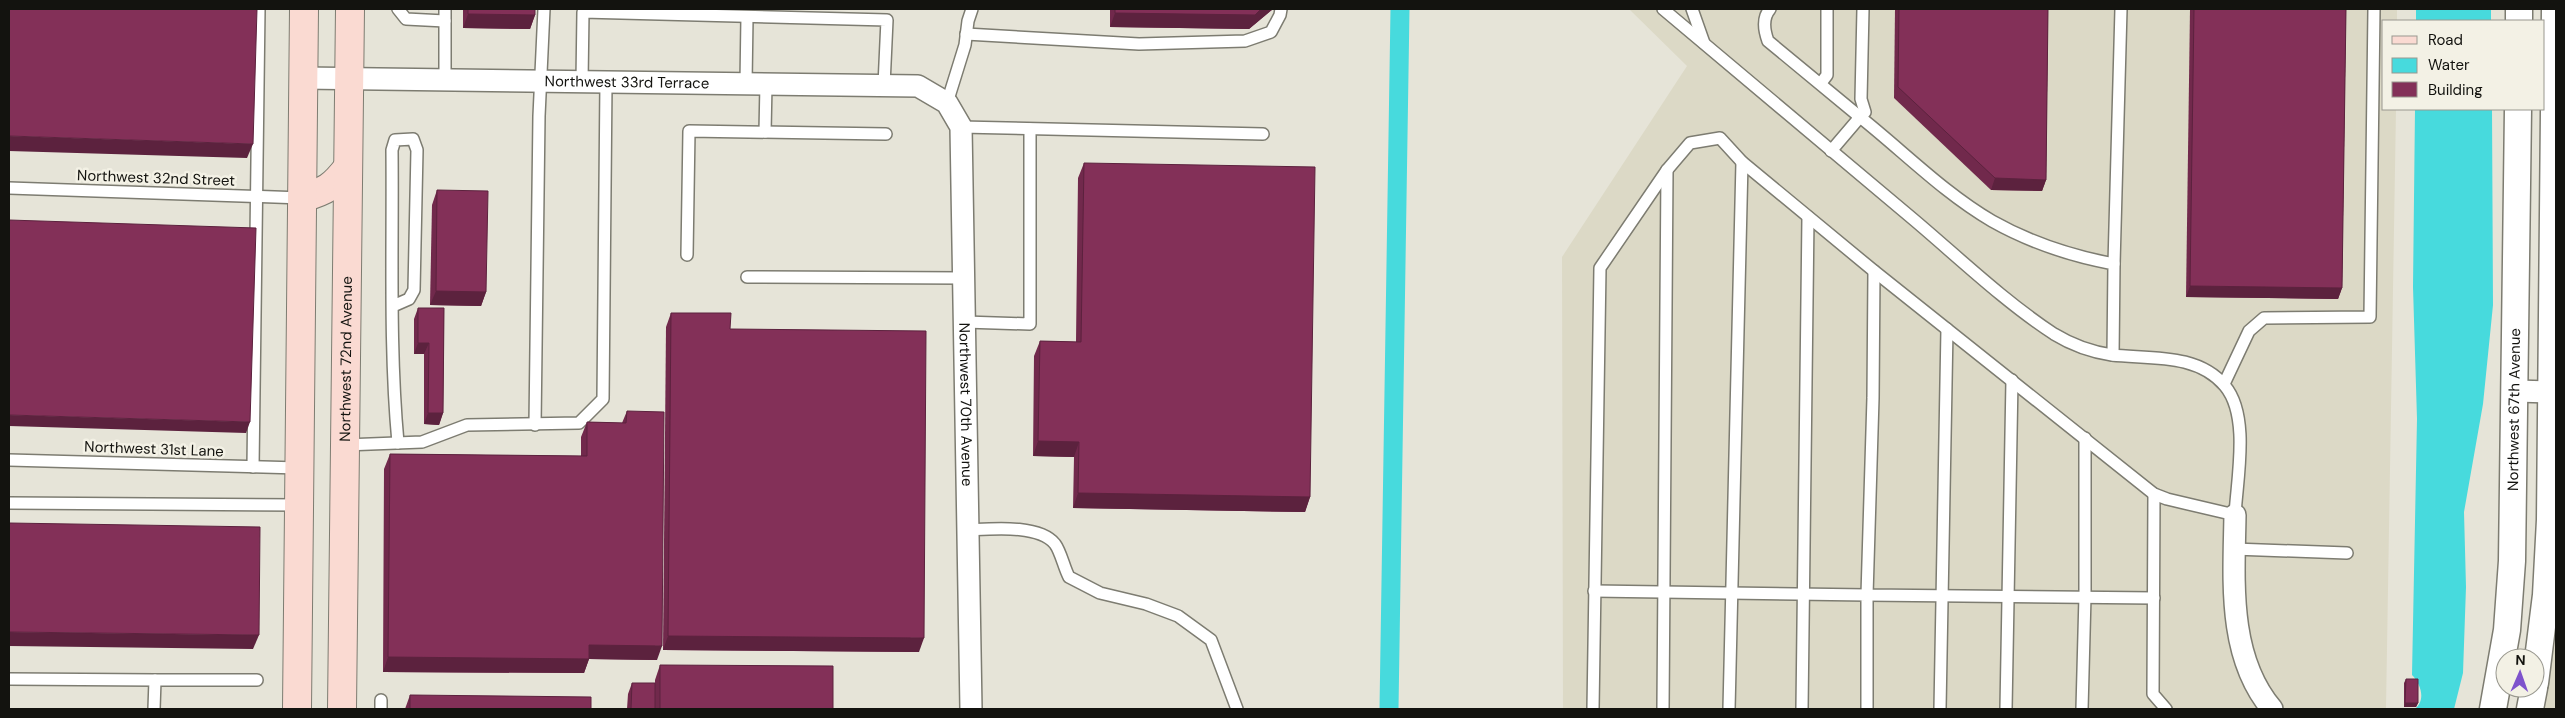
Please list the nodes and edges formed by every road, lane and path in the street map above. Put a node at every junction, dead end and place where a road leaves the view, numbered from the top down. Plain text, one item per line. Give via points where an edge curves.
1 (260, 9) edge
2 (304, 9) edge
3 (350, 9) edge
4 (398, 9) edge
5 (445, 9) edge
6 (544, 9) edge
7 (972, 9) edge
8 (1281, 9) edge
9 (1663, 9) edge
10 (1692, 9) edge
11 (1770, 9) edge
12 (1827, 9) edge
13 (1863, 9) edge
14 (2121, 9) edge
15 (2374, 9) edge
16 (2555, 9) edge
17 (747, 16) junction
18 (445, 21) junction
19 (966, 34) junction
20 (1705, 44) junction
21 (303, 78) junction
22 (349, 78) junction
23 (445, 80) junction
24 (542, 81) junction
25 (582, 81) junction
26 (606, 82) junction
27 (756, 83) junction
28 (1821, 83) junction
29 (884, 85) junction
30 (947, 103) junction
31 (2518, 110) edge
32 (1860, 117) junction
33 (961, 127) junction
34 (1030, 129) junction
35 (765, 132) junction
36 (886, 134) dead end
37 (1263, 134) dead end
38 (1831, 151) junction
39 (1742, 162) junction
40 (348, 166) junction
41 (1667, 170) junction
42 (9, 188) edge
43 (258, 197) junction
44 (302, 198) junction
45 (1808, 217) junction
46 (687, 256) dead end
47 (2114, 264) junction
48 (1874, 271) junction
49 (747, 277) dead end
50 (964, 278) junction
51 (393, 306) junction
52 (964, 322) junction
53 (1947, 329) junction
54 (2113, 355) junction
55 (2012, 380) junction
56 (2224, 384) junction
57 (2516, 391) junction
58 (2554, 392) edge
59 (535, 425) junction
60 (2085, 438) junction
61 (398, 443) junction
62 (345, 445) junction
63 (9, 460) edge
64 (253, 467) junction
65 (299, 468) junction
66 (2154, 494) junction
67 (9, 502) edge
68 (299, 505) junction
69 (2235, 515) junction
70 (968, 530) junction
71 (2234, 549) junction
72 (2347, 553) dead end
73 (1594, 591) junction
74 (1664, 592) junction
75 (1732, 592) junction
76 (1802, 594) junction
77 (1867, 595) junction
78 (1942, 596) junction
79 (2008, 596) junction
80 (2085, 596) junction
81 (2154, 598) junction
82 (2539, 648) edge
83 (9, 678) edge
84 (155, 680) junction
85 (257, 680) dead end
86 (2153, 694) junction
87 (154, 709) edge
88 (297, 709) edge
89 (342, 709) edge
90 (971, 709) edge
91 (1237, 709) edge
92 (1593, 709) edge
93 (1663, 709) edge
94 (1729, 709) edge
95 (1802, 709) edge
96 (1867, 709) edge
97 (1940, 709) edge
98 (2006, 709) edge
99 (2082, 709) edge
100 (2152, 709) edge
101 (2166, 709) edge
102 (2272, 709) edge
103 (2493, 709) edge

1 - 43 lane
2 - 21 main road
3 - 22 main road, Northwest 72nd Avenue
4 - 18 lane via 406,19
5 - 18 lane
6 - 24 lane
7 - 19 lane
8 - 19 lane via 1270,32 1245,41 1139,44
9 - 20 lane
10 - 20 lane
11 - 28 lane via 1765,20 1768,41
12 - 28 lane via 1827,75
13 - 32 lane via 1861,99 1865,112
14 - 47 lane
15 - 56 lane via 2370,317 2264,318 2249,332
16 - 58 street
17 - 25 lane via 583,12
17 - 27 lane
17 - 29 lane via 887,20
18 - 23 lane
19 - 30 lane
20 - 38 lane
21 - 22 street, Northwest 33rd Terrace
21 - 44 main road
22 - 23 street, Northwest 33rd Terrace
22 - 40 main road, Northwest 72nd Avenue
23 - 24 street, Northwest 33rd Terrace
24 - 25 street, Northwest 33rd Terrace
24 - 59 lane
25 - 26 street, Northwest 33rd Terrace
26 - 27 street, Northwest 33rd Terrace
26 - 59 lane via 603,399 579,424
27 - 29 street, Northwest 33rd Terrace
27 - 35 lane
28 - 32 lane
29 - 30 street, Northwest 33rd Terrace via 918,86
30 - 33 street, Northwest 70th Avenue
31 - 57 street, Northwest 67th Avenue
32 - 38 lane
32 - 47 lane via 1991,221 2049,248
33 - 34 lane
33 - 50 street, Northwest 70th Avenue
34 - 37 lane
34 - 52 lane via 1030,324
35 - 36 lane
35 - 46 lane via 690,131
38 - 54 lane via 2041,324 2073,344
39 - 41 lane via 1720,138 1690,143
39 - 45 lane
39 - 75 lane
40 - 44 main road via 335,184
40 - 62 main road, Northwest 72nd Avenue
41 - 73 lane via 1600,268
41 - 74 lane
42 - 43 lane, Northwest 32nd Street
43 - 44 lane, Northwest 32nd Street
43 - 64 lane
44 - 65 main road
45 - 48 lane
45 - 76 lane
47 - 54 lane
48 - 53 lane
48 - 77 lane
49 - 50 lane
50 - 52 street, Northwest 70th Avenue
51 - 51 lane via 392,150 395,140 413,139 417,150 414,290 409,299
51 - 61 lane
52 - 70 street, Northwest 70th Avenue
53 - 55 lane
53 - 78 lane
54 - 56 lane via 2176,360 2208,372
55 - 60 lane
55 - 79 lane
56 - 69 lane via 2236,408 2240,428
57 - 58 street
57 - 103 street, Northwest 67th Avenue via 2510,598
58 - 82 street via 2547,571
59 - 61 lane via 467,425 422,442
60 - 66 lane
60 - 80 lane
61 - 62 lane
62 - 89 main road, Northwest 72nd Avenue
63 - 64 lane, Northwest 31st Lane
64 - 65 lane, Northwest 31st Lane
65 - 68 main road
66 - 69 lane
66 - 81 lane
67 - 68 lane
68 - 88 main road
69 - 71 street
70 - 90 street, Northwest 70th Avenue
70 - 91 lane via 1008,528 1043,535 1056,545 1068,577 1100,593 1178,616 1211,640
71 - 72 lane
71 - 102 street via 2235,602 2242,647 2256,683
73 - 74 lane
73 - 92 lane
74 - 75 lane
74 - 93 lane
75 - 76 lane
75 - 94 lane
76 - 77 lane
76 - 95 lane
77 - 78 lane
77 - 96 lane
78 - 79 lane
78 - 97 lane
79 - 80 lane
79 - 98 lane
80 - 81 lane
80 - 99 lane
81 - 86 lane
83 - 84 lane
84 - 85 lane
84 - 87 lane
86 - 100 lane
86 - 101 lane

